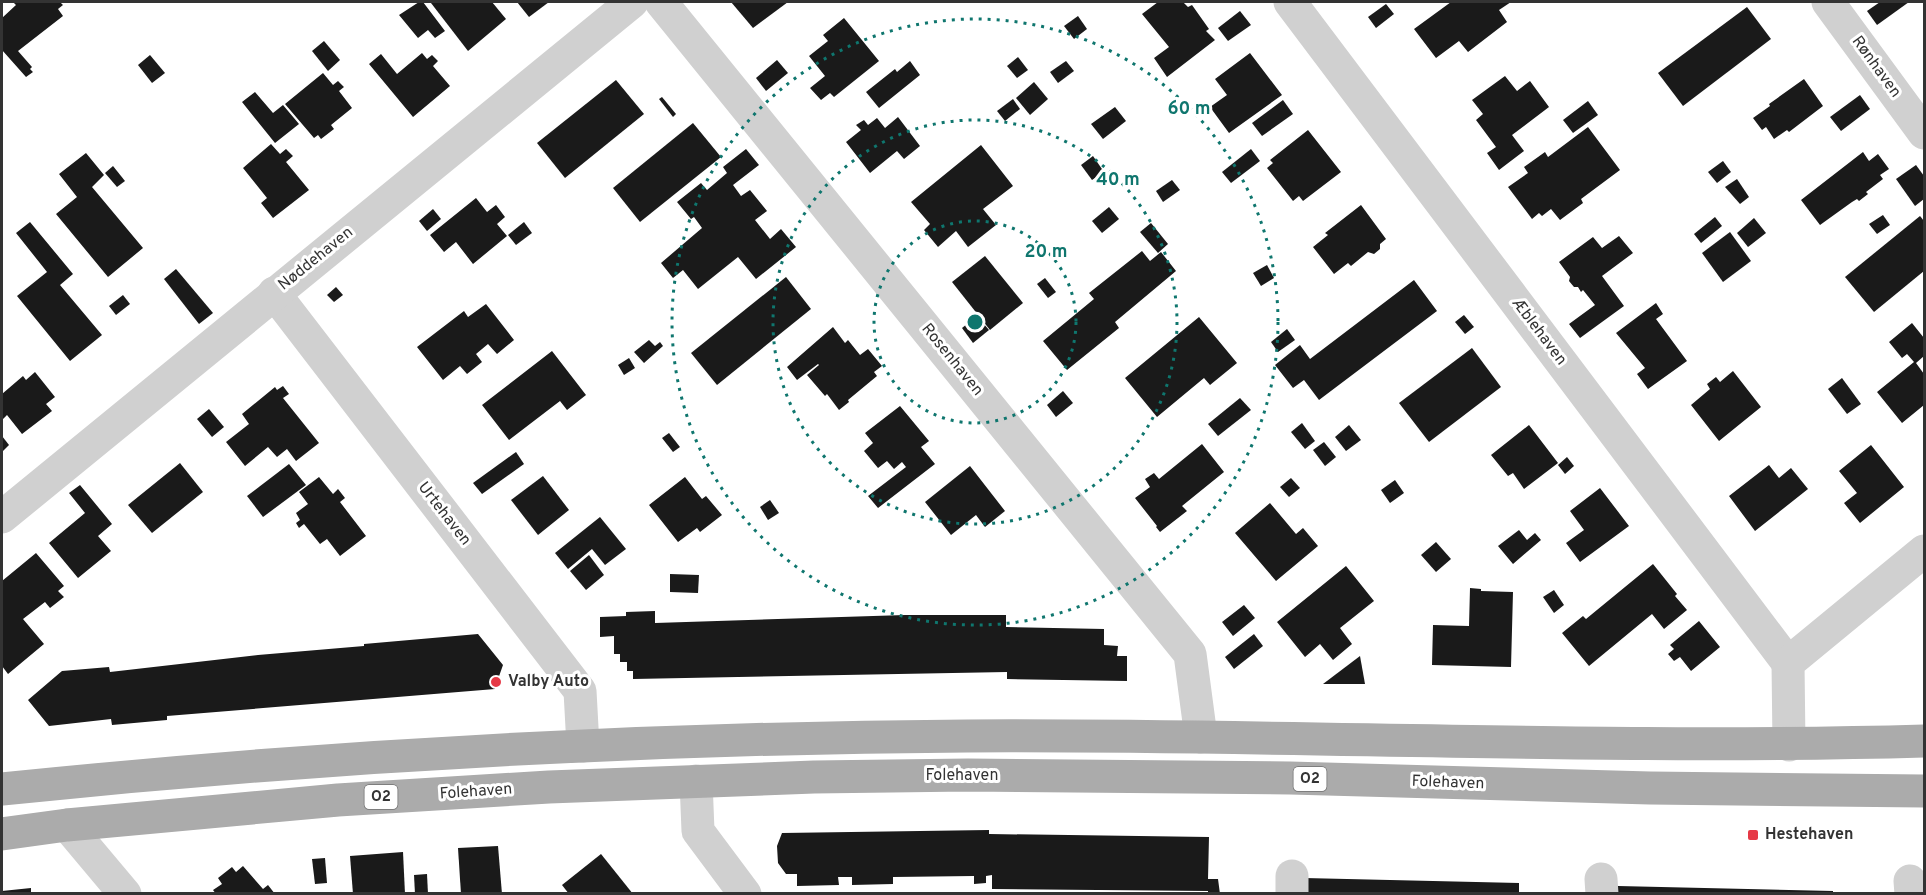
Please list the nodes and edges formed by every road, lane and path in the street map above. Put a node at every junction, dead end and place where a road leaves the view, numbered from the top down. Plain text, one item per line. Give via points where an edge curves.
1 (632, 2) edge
2 (661, 2) edge
3 (1290, 2) edge
4 (1828, 2) edge
5 (1924, 133) edge
6 (274, 293) junction
7 (2, 517) edge
8 (1924, 551) edge
9 (1788, 663) junction
10 (1201, 737) junction
11 (1924, 741) edge
12 (1789, 745) junction
13 (583, 746) junction
14 (696, 781) junction
15 (2, 789) edge
16 (1924, 791) edge
17 (67, 825) junction
18 (2, 834) edge
19 (125, 894) edge
20 (745, 894) edge

1 - 6 street, Nøddehaven
2 - 10 street, Rosenhaven via 1191,654
3 - 9 street, Æblehaven
4 - 5 street, Rønhaven
6 - 7 street, Nøddehaven
6 - 13 street, Urtehaven via 580,691
8 - 9 street
9 - 12 street
10 - 12 main road
10 - 13 main road via 812,738
11 - 12 main road
13 - 15 main road via 422,754
14 - 16 main road, Folehaven / O2 via 968,775
14 - 17 main road, Folehaven / O2 via 338,800
14 - 20 street via 698,831
17 - 18 main road, Folehaven / O2
17 - 19 street

